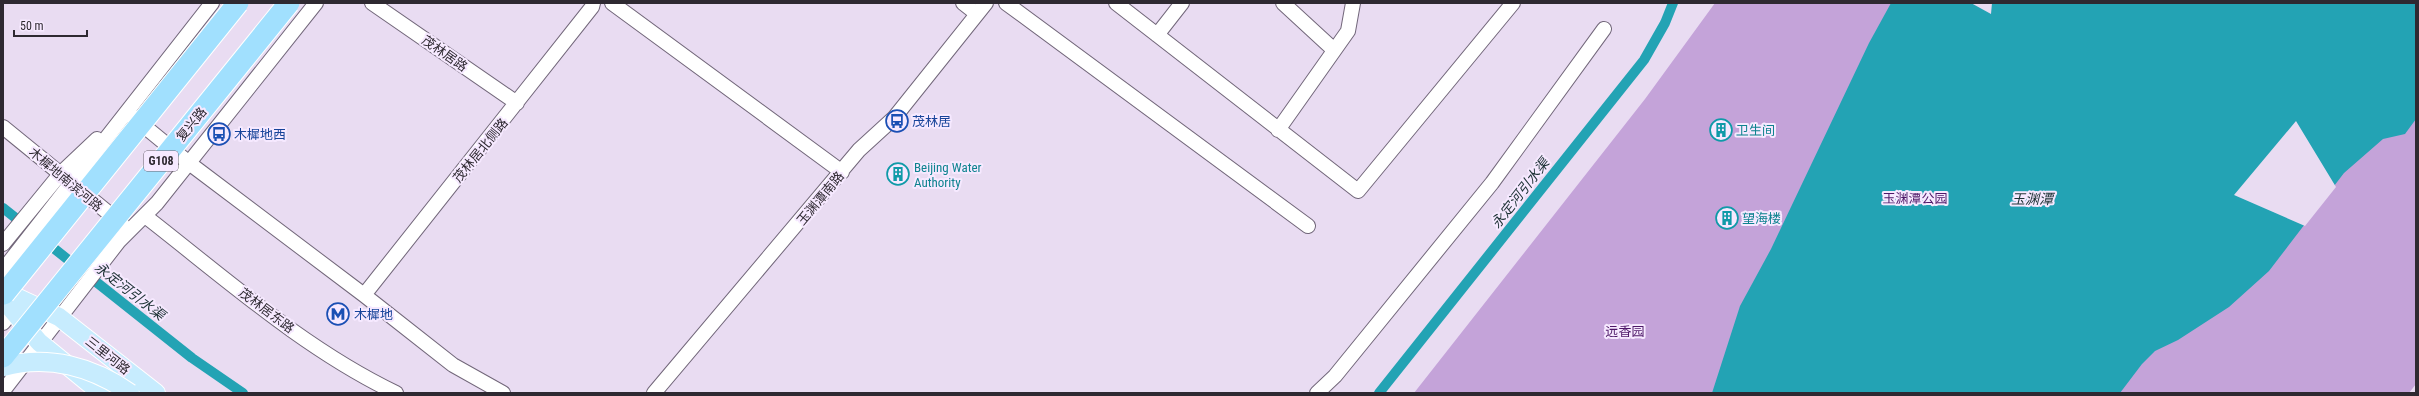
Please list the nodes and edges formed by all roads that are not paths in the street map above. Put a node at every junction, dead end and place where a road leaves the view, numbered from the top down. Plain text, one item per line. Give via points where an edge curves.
1 (212, 3) edge
2 (238, 3) edge
3 (289, 3) edge
4 (316, 3) edge
5 (372, 3) edge
6 (593, 3) edge
7 (612, 3) edge
8 (963, 3) edge
9 (986, 3) edge
10 (1006, 3) edge
11 (1116, 3) edge
12 (1182, 3) edge
13 (1283, 3) edge
14 (1353, 3) edge
15 (1513, 3) edge
16 (977, 14) junction
17 (1604, 29) dead end
18 (1157, 35) junction
19 (1334, 50) junction
20 (517, 103) junction
21 (127, 112) junction
22 (3, 127) edge
23 (1278, 130) junction
24 (189, 163) junction
25 (842, 172) junction
26 (61, 173) junction
27 (72, 183) junction
28 (145, 216) junction
29 (1308, 226) dead end
30 (130, 231) junction
31 (3, 243) edge
32 (3, 270) edge
33 (364, 295) junction
34 (8, 303) edge
35 (59, 317) junction
36 (39, 342) junction
37 (3, 357) edge
38 (3, 368) edge
39 (3, 390) edge
40 (101, 393) edge
41 (130, 393) edge
42 (156, 393) edge
43 (396, 393) edge
44 (503, 393) edge
45 (654, 393) edge
46 (1317, 393) edge

1 - 21 street
2 - 34 highway, G108, bridge
3 - 37 highway, 复兴路 / G108, bridge
4 - 24 street, 复兴路
5 - 20 street, 茂林居路
6 - 20 street, 茂林居北侧路
7 - 25 street
8 - 16 street
9 - 16 street, 玉渊潭南路
10 - 29 street
11 - 18 street
12 - 18 street
13 - 19 street
14 - 19 street via 1348,31
15 - 23 street via 1358,191
16 - 25 street, 玉渊潭南路 via 894,118 860,150
17 - 46 street via 1492,184 1335,376
18 - 23 street
19 - 23 street
20 - 33 street, 茂林居北侧路
21 - 24 street
21 - 26 street
21 - 27 street
22 - 26 street, 木樨地南滨河路
24 - 28 street, 复兴路
24 - 33 street
25 - 45 street, 玉渊潭南路
26 - 27 street, 木樨地南滨河路
26 - 31 street
27 - 30 street, 木樨地南滨河路
27 - 32 street
28 - 30 street, 复兴路
28 - 43 street, 茂林居东路 via 331,356
30 - 35 street, 复兴路 via 119,241
33 - 44 street via 453,365
34 - 35 main road, 三里河路
34 - 36 main road
35 - 36 street
35 - 42 main road, 三里河路
36 - 39 street
36 - 40 main road
38 - 41 main road, bridge via 39,362 69,365 102,376

